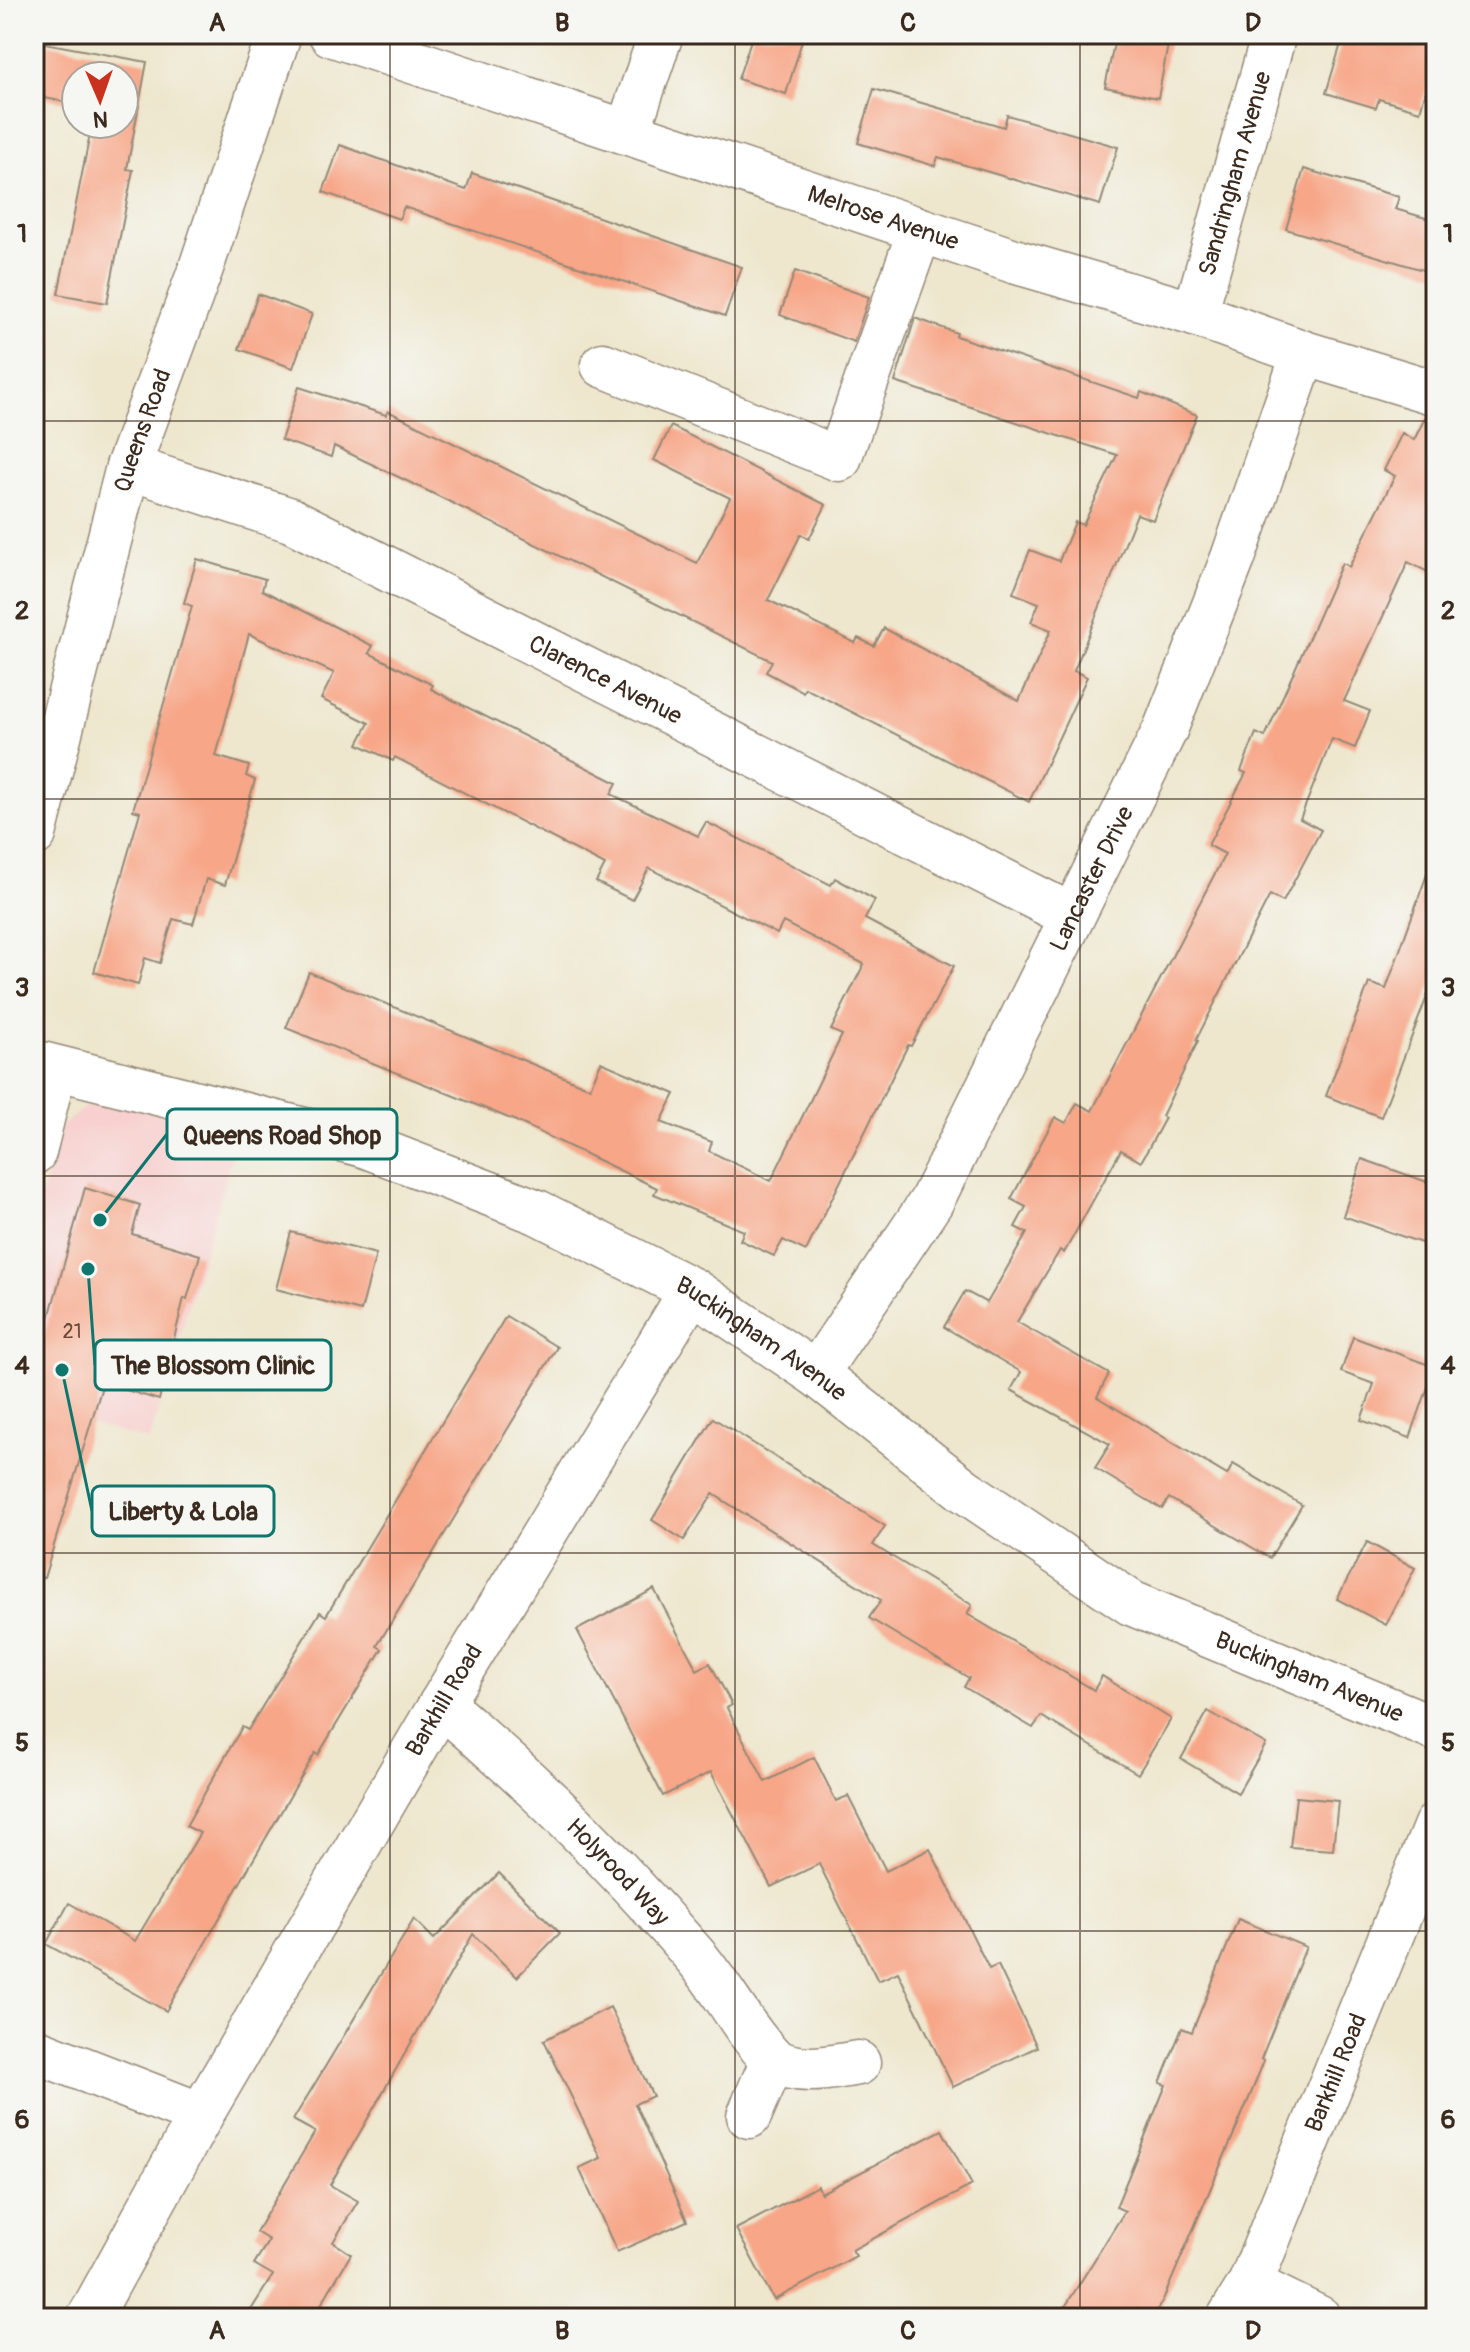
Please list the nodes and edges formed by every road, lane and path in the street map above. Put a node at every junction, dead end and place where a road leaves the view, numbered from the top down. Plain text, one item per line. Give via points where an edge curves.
1 (279, 34) edge
2 (331, 34) edge
3 (661, 34) edge
4 (1274, 34) edge
5 (628, 131) junction
6 (920, 230) junction
7 (1195, 314) junction
8 (1304, 353) junction
9 (603, 365) dead end
10 (1436, 393) edge
11 (128, 467) junction
12 (34, 834) edge
13 (1072, 916) junction
14 (51, 1071) edge
15 (34, 1152) edge
16 (692, 1290) junction
17 (816, 1374) junction
18 (441, 1704) junction
19 (1436, 1729) edge
20 (1436, 1825) edge
21 (34, 2050) edge
22 (773, 2060) junction
23 (858, 2063) dead end
24 (201, 2115) junction
25 (749, 2116) dead end
26 (1239, 2301) edge
27 (89, 2318) edge
28 (1319, 2318) edge

1 - 11 street, Queens Road
2 - 5 street, Melrose Avenue
3 - 5 street
4 - 7 street, Sandringham Avenue
5 - 6 street, Melrose Avenue
6 - 7 street, Melrose Avenue
6 - 9 street via 839,459
7 - 8 street, Melrose Avenue
8 - 10 street, Melrose Avenue
8 - 13 street, Lancaster Drive via 1233,558 1165,730
11 - 12 street, Queens Road
11 - 13 street, Clarence Avenue via 291,520
13 - 17 street, Lancaster Drive via 931,1202
14 - 15 street
14 - 16 street, Buckingham Avenue via 364,1145 537,1212
16 - 17 street, Buckingham Avenue
16 - 18 street, Barkhill Road
17 - 19 street, Buckingham Avenue via 964,1490 1131,1603
18 - 22 street, Holyrood Way via 505,1758 698,1958
18 - 24 street, Barkhill Road
20 - 26 street, Barkhill Road
21 - 24 street
22 - 23 street via 808,2071
22 - 25 street
24 - 27 street, Barkhill Road
26 - 28 street

